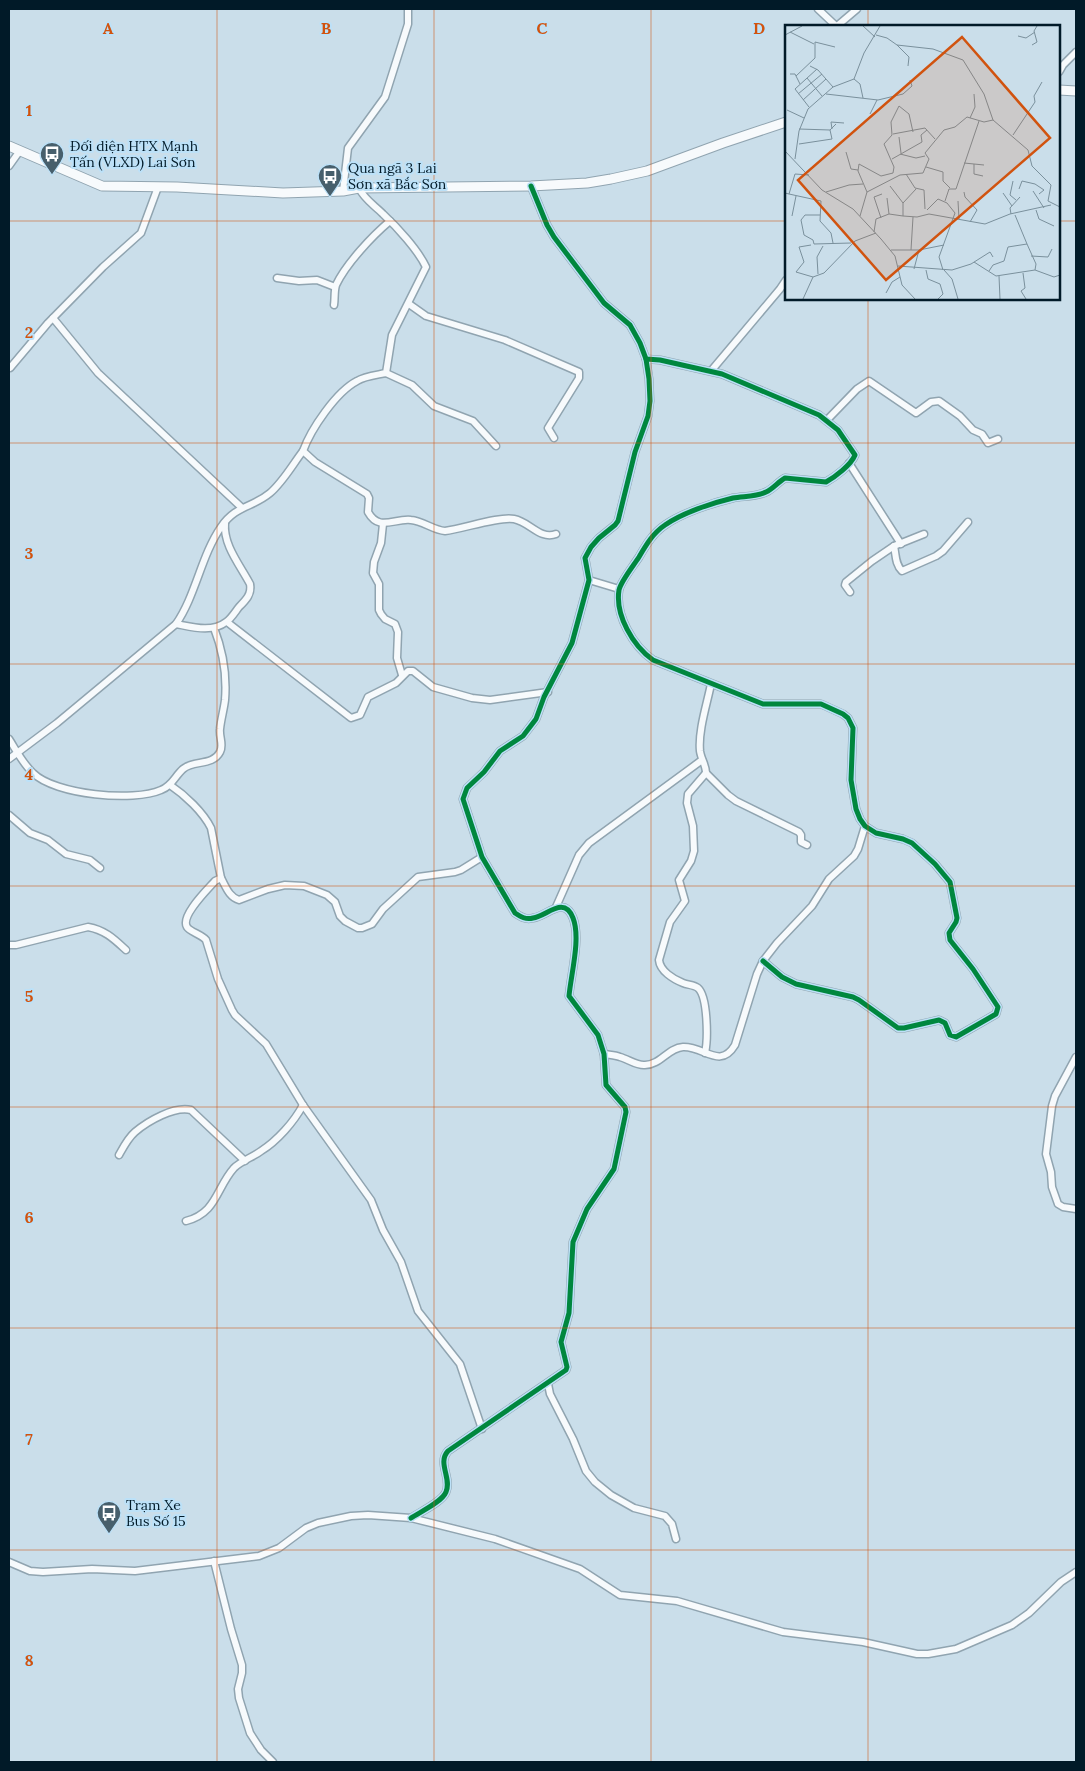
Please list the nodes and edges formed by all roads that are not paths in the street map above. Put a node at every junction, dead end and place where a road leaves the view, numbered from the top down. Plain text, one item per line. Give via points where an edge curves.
1 (408, 9) edge
2 (818, 9) edge
3 (857, 9) edge
4 (836, 25) edge
5 (838, 25) edge
6 (1076, 52) edge
7 (1060, 70) edge
8 (1060, 90) edge
9 (1076, 91) edge
10 (785, 122) edge
11 (9, 146) edge
12 (19, 152) junction
13 (9, 166) edge
14 (531, 186) junction
15 (158, 187) junction
16 (359, 188) junction
17 (343, 191) junction
18 (390, 221) junction
19 (276, 278) dead end
20 (785, 282) edge
21 (335, 287) junction
22 (409, 304) junction
23 (334, 305) dead end
24 (53, 318) junction
25 (646, 359) junction
26 (9, 367) edge
27 (711, 371) junction
28 (386, 373) junction
29 (9, 375) edge
30 (827, 420) junction
31 (554, 438) dead end
32 (998, 439) dead end
33 (496, 446) dead end
34 (303, 451) junction
35 (850, 463) junction
36 (241, 507) junction
37 (968, 522) dead end
38 (224, 523) junction
39 (383, 524) junction
40 (556, 534) dead end
41 (924, 534) dead end
42 (898, 545) junction
43 (589, 580) junction
44 (619, 589) junction
45 (850, 592) dead end
46 (227, 622) junction
47 (176, 624) junction
48 (214, 628) junction
49 (402, 675) junction
50 (711, 684) junction
51 (548, 692) junction
52 (9, 739) edge
53 (18, 752) junction
54 (9, 759) edge
55 (702, 760) junction
56 (706, 773) junction
57 (170, 785) junction
58 (9, 815) edge
59 (865, 826) junction
60 (807, 845) dead end
61 (482, 858) junction
62 (100, 868) dead end
63 (221, 878) junction
64 (556, 907) junction
65 (9, 945) edge
66 (126, 950) dead end
67 (763, 961) junction
68 (706, 1053) junction
69 (604, 1054) junction
70 (1076, 1057) edge
71 (303, 1105) junction
72 (119, 1155) dead end
73 (244, 1161) junction
74 (1076, 1209) edge
75 (186, 1221) dead end
76 (548, 1384) junction
77 (482, 1429) junction
78 (412, 1518) junction
79 (676, 1539) dead end
80 (214, 1561) junction
81 (9, 1562) edge
82 (1076, 1572) edge
83 (273, 1762) edge

1 - 17 street via 408,24 386,97 348,148
2 - 4 street
3 - 5 street
6 - 7 street
8 - 9 street
10 - 14 street via 628,176 587,183
11 - 12 street
12 - 13 street
12 - 15 street via 102,186
14 - 16 street
14 - 25 street via 554,236 604,304 630,325
15 - 17 street via 283,193
15 - 24 street via 141,233
16 - 17 street
16 - 18 street
18 - 21 street via 353,260
18 - 22 street via 426,267
19 - 21 street via 316,280
20 - 27 street
21 - 23 street
22 - 28 street via 392,335
22 - 31 street via 426,316 505,340 578,372 579,378 548,428
24 - 26 street
24 - 36 street via 98,373
25 - 27 street
25 - 43 street via 650,401 648,416 635,452 618,520 599,538 585,558
26 - 29 street
27 - 30 street via 758,388
28 - 33 street via 412,385 434,406 473,422
28 - 34 street via 358,380 345,391 320,420
30 - 32 street via 856,389 869,381 916,413 931,402 939,401 982,434 988,443
30 - 35 street via 855,455
34 - 36 street via 270,493
34 - 39 street via 367,494 368,512
35 - 42 street
35 - 44 street via 826,482 784,478 768,491 733,498 674,519 649,540
36 - 38 street
37 - 42 street via 943,551 902,570 897,563
38 - 46 street via 228,543 251,590
38 - 47 street
39 - 40 street via 412,520 446,531 513,518 549,537
39 - 49 street via 372,573 379,584 381,614 395,624 398,632
41 - 42 street
42 - 45 street via 846,582
43 - 44 street
43 - 51 street via 572,643
44 - 50 street via 623,620 629,634 645,654
46 - 48 street
46 - 49 street via 351,718 360,715 368,697 396,683
47 - 48 street
47 - 53 street via 58,723
48 - 57 street via 224,663 222,746 210,760 183,769
49 - 51 street via 413,671 433,687 490,700
50 - 55 street via 701,738
50 - 59 street via 764,704 820,704 848,718 853,728 852,786 856,809
51 - 61 street via 536,719 523,736 500,750 464,793 463,804
52 - 53 street
53 - 54 street
53 - 57 street via 33,774 58,787 123,797 161,790
55 - 56 street
55 - 64 street via 578,855
56 - 60 street via 728,795 799,832 801,842
56 - 68 street via 688,794 693,856 679,880 685,901 670,922 658,960 666,972 682,983 696,987 703,995
57 - 63 street via 208,821
58 - 62 street via 30,833 48,840 66,854 90,860
59 - 67 street via 854,856 829,879 808,911
59 - 67 street via 876,833 912,843 947,878 957,918 949,936 998,1007 996,1014 956,1037 950,1035 945,1023 939,1020 898,1028 853,997 796,984
61 - 63 street via 455,872 418,877 383,909 372,924 362,928 345,921 327,895 304,886 285,885 239,900 233,898
61 - 64 street via 515,913 522,918 535,918
63 - 71 street via 187,914 185,924 206,940 232,1010 266,1044
64 - 69 street via 571,913 575,925 569,996 598,1035
65 - 66 street via 88,927 110,935
67 - 68 street via 735,1045 722,1057
68 - 69 street via 677,1048 647,1066
69 - 76 street via 606,1085 625,1106 626,1112 614,1169 587,1209 575,1235 569,1313 561,1342 567,1367
70 - 74 street via 1054,1096 1046,1154 1058,1204
71 - 73 street via 296,1118 270,1144
71 - 77 street via 371,1200 404,1269 418,1311 460,1364
72 - 73 street via 126,1142 145,1125 185,1109 191,1110
73 - 75 street via 233,1170 204,1213
76 - 77 street
76 - 79 street via 586,1471 595,1482 634,1508 664,1516 672,1524
77 - 78 street via 444,1455 446,1492 441,1499
78 - 80 street via 368,1515 318,1523 269,1553
78 - 82 street via 495,1539 580,1569 620,1595 676,1601 788,1634 863,1642 918,1654 956,1649 1012,1625
80 - 81 street via 136,1571 43,1572 30,1571
80 - 83 street via 242,1665 239,1698 250,1733 260,1750

